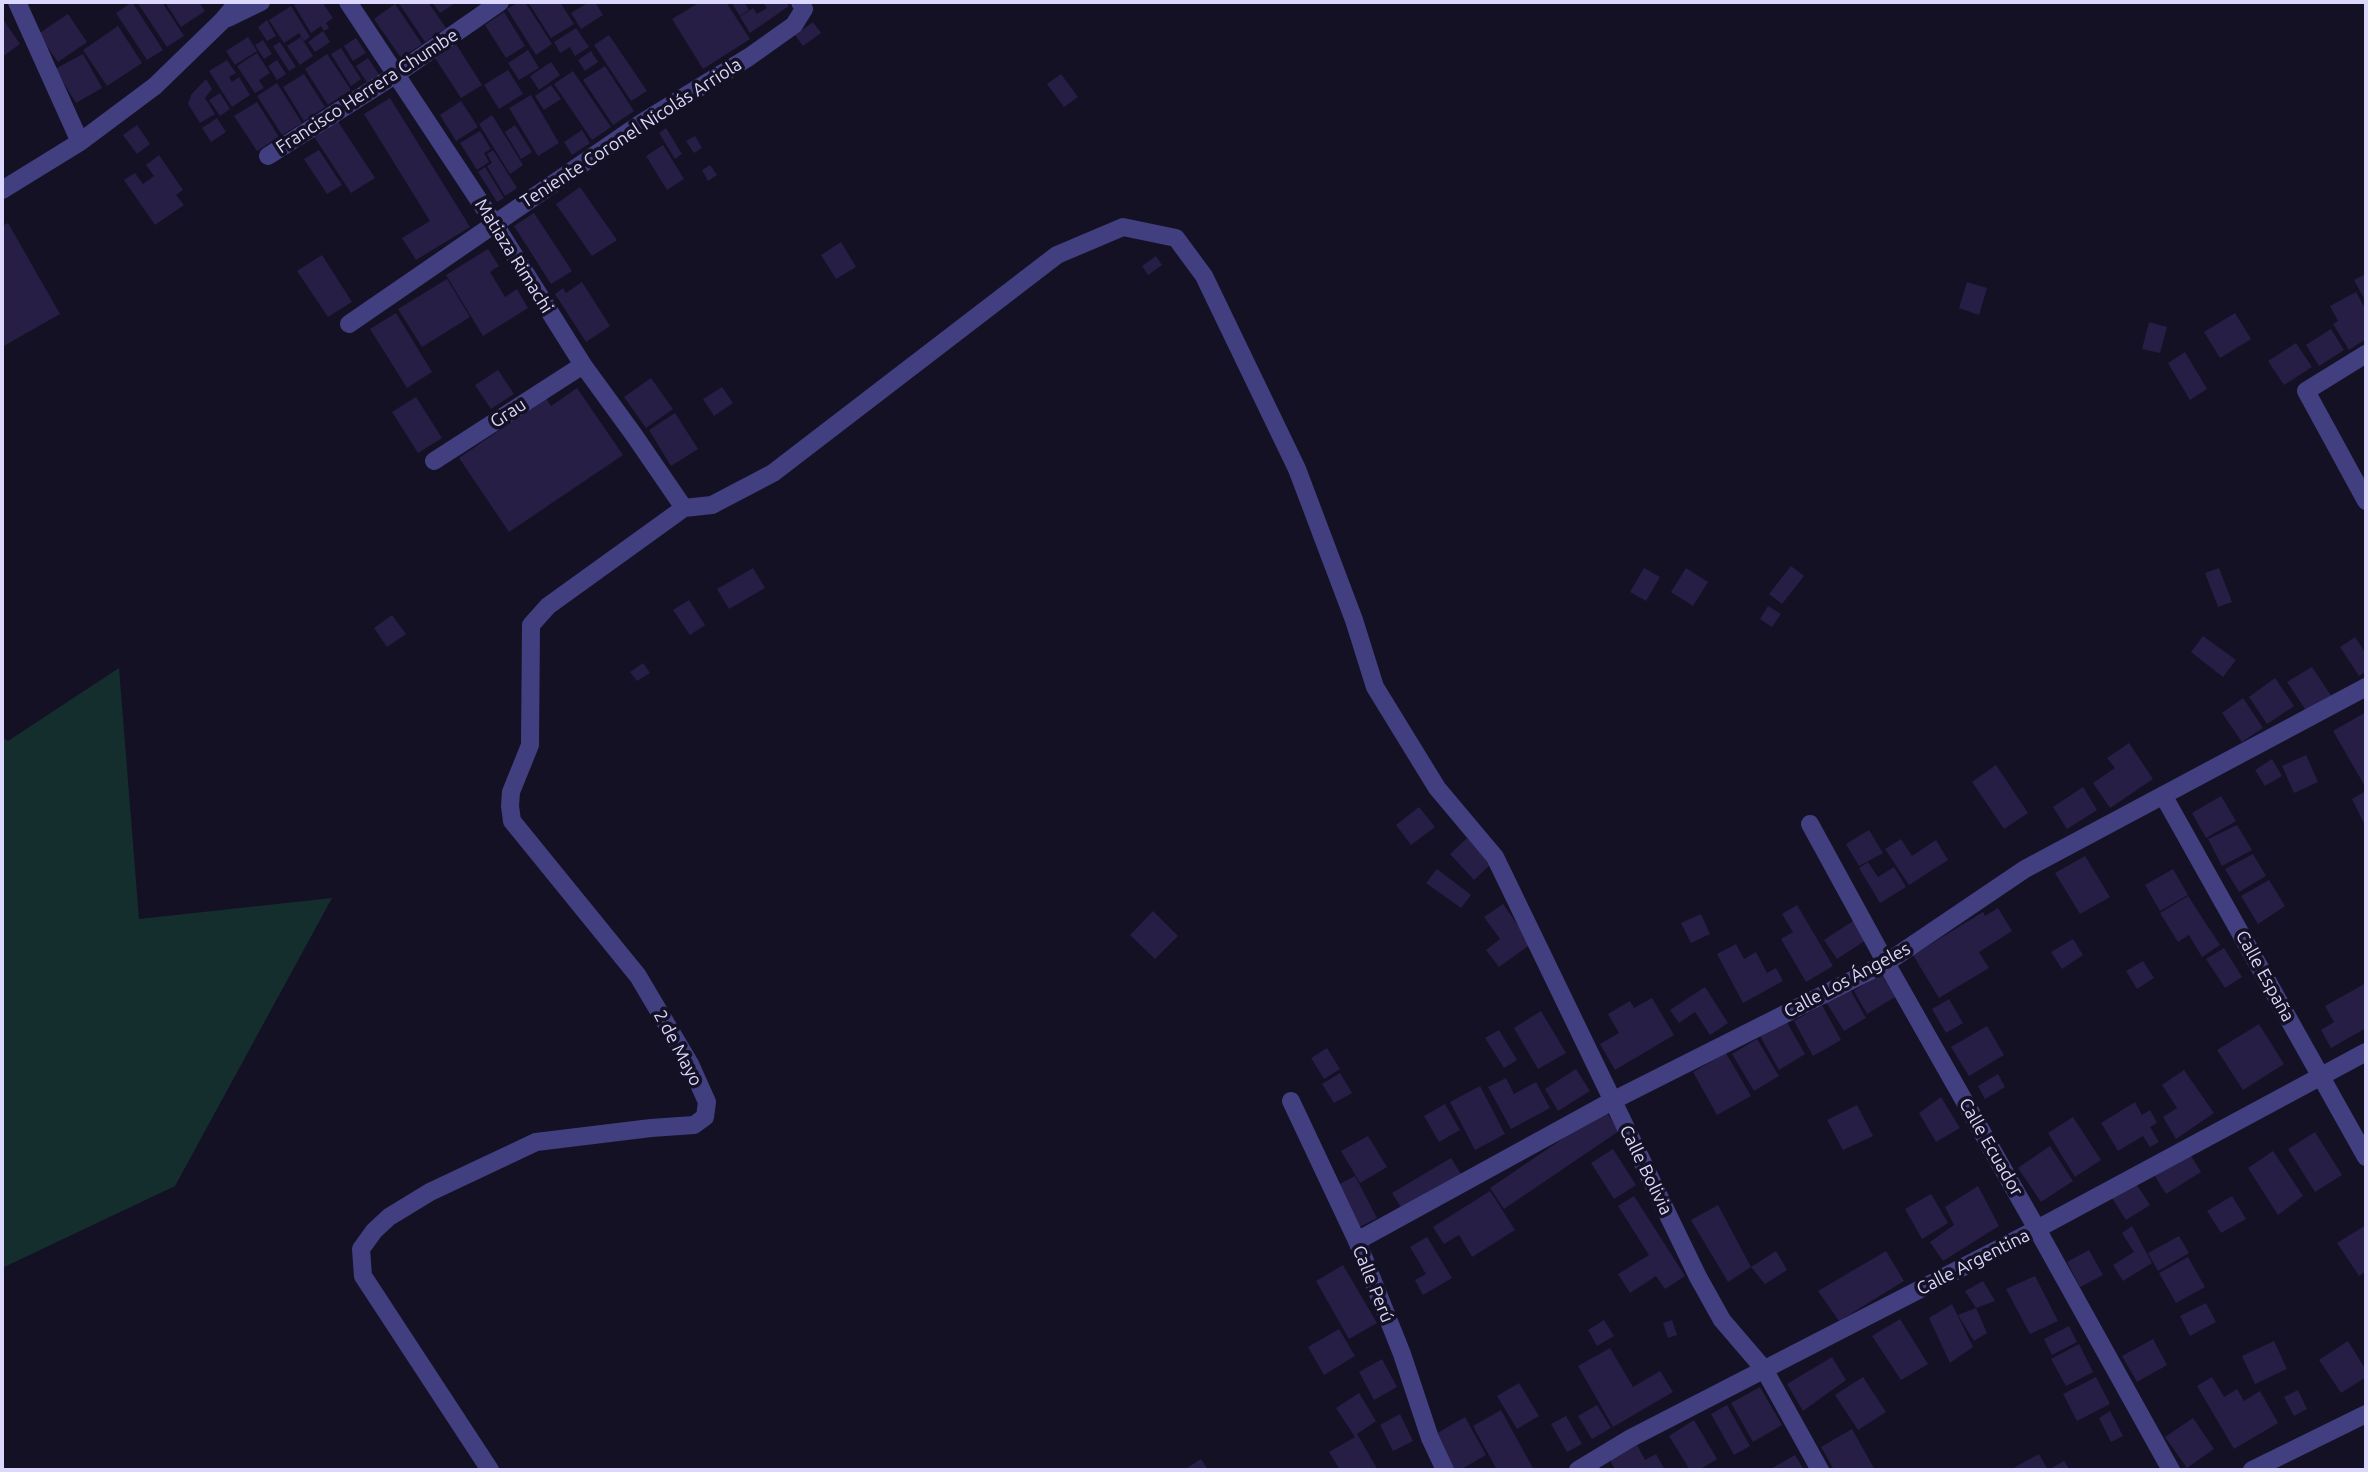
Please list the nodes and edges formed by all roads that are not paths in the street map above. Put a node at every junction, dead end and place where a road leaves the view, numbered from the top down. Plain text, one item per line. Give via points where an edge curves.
1 (17, 2) edge
2 (238, 2) edge
3 (261, 2) edge
4 (348, 2) edge
5 (500, 2) edge
6 (802, 5) edge
7 (222, 21) junction
8 (395, 75) junction
9 (80, 142) junction
10 (268, 156) dead end
11 (2, 190) edge
12 (494, 223) junction
13 (349, 324) dead end
14 (2366, 354) edge
15 (583, 365) junction
16 (434, 461) dead end
17 (2366, 501) edge
18 (684, 508) junction
19 (2366, 687) edge
20 (2163, 795) junction
21 (1810, 824) dead end
22 (1886, 963) junction
23 (2366, 1052) edge
24 (2322, 1076) junction
25 (1291, 1101) dead end
26 (1612, 1101) junction
27 (2366, 1157) edge
28 (2037, 1229) junction
29 (1357, 1241) junction
30 (1764, 1369) junction
31 (2366, 1414) edge
32 (490, 1470) edge
33 (1445, 1470) edge
34 (1578, 1470) edge
35 (1820, 1470) edge
36 (2171, 1470) edge
37 (2252, 1470) edge

1 - 9 street
2 - 7 street
3 - 7 street
4 - 8 street, Matiaza Rimachi
5 - 8 street, Francisco Herrera Chumbe
6 - 12 street, Teniente Coronel Nicolás Arriola via 794,25 750,57
7 - 9 street via 155,86
8 - 10 street, Francisco Herrera Chumbe
8 - 12 street, Matiaza Rimachi
9 - 11 street
12 - 13 street, Teniente Coronel Nicolás Arriola
12 - 15 street, Matiaza Rimachi
14 - 17 street via 2306,391
15 - 16 street, Grau
15 - 18 street, Matiaza Rimachi
18 - 26 street, Calle Bolivia via 712,505 773,473 1057,255 1123,227 1176,238 1204,276 1297,469 1375,687 1437,788 1495,857
18 - 32 street, 2 de Mayo via 548,606 531,625 530,745 510,806 512,821 638,976 690,1064 707,1102 705,1117 694,1125 536,1142 430,1192 389,1217 360,1250 363,1276
19 - 20 street, Calle Los Ángeles
20 - 22 street, Calle Los Ángeles via 2025,869
20 - 24 street, Calle España
21 - 22 street, Calle Ecuador
22 - 26 street, Calle Los Ángeles
22 - 28 street, Calle Ecuador
23 - 24 street, Calle Argentina
24 - 27 street, Calle España
24 - 28 street, Calle Argentina
25 - 29 street, Calle Perú
26 - 29 street, Calle Los Ángeles
26 - 30 street, Calle Bolivia via 1722,1320
28 - 30 street, Calle Argentina
28 - 36 street, Calle Ecuador
29 - 33 street, Calle Perú
30 - 34 street, Calle Argentina
30 - 35 street, Calle Bolivia
31 - 37 street

